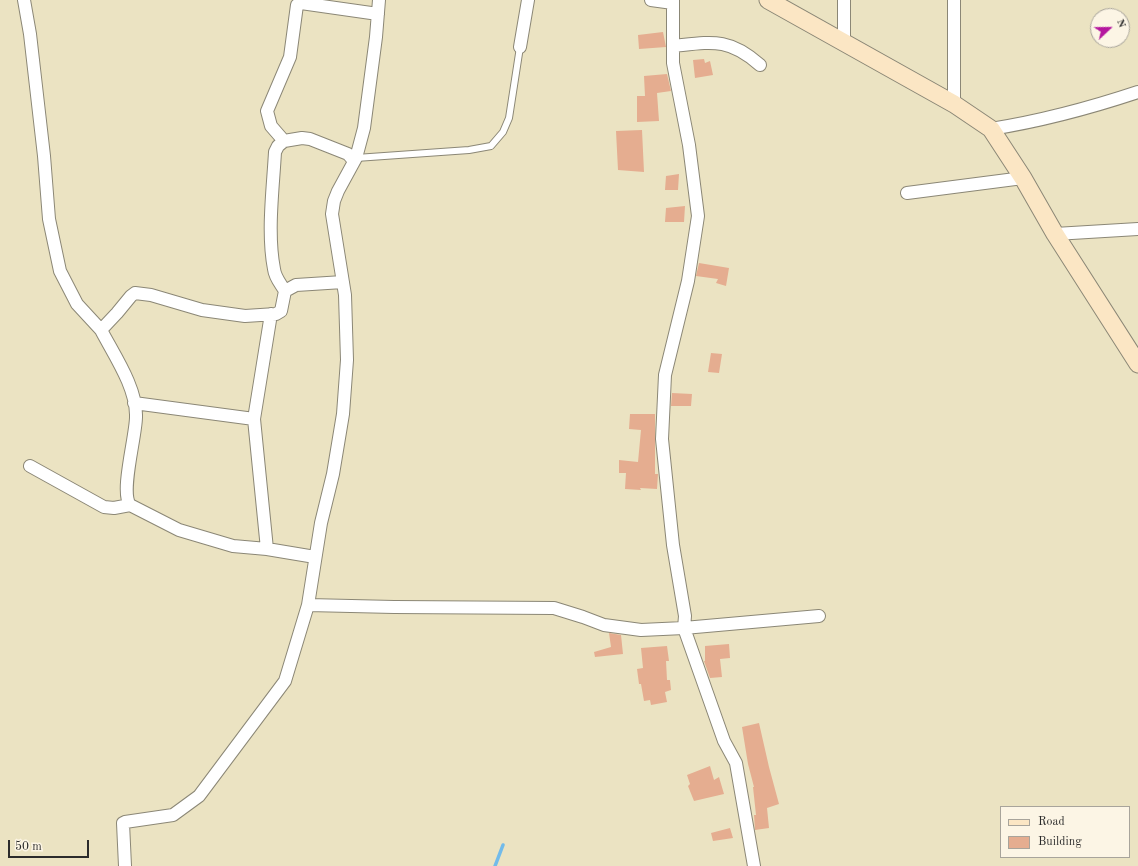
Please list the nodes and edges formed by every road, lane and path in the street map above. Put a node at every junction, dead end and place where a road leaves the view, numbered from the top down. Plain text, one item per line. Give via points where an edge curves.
1 (24, 0) edge
2 (379, 0) edge
3 (528, 0) edge
4 (651, 0) edge
5 (768, 0) edge
6 (844, 0) edge
7 (954, 0) edge
8 (673, 1) edge
9 (378, 14) junction
10 (844, 42) junction
11 (673, 46) junction
12 (520, 47) joint
13 (760, 65) dead end
14 (1138, 92) edge
15 (954, 104) junction
16 (991, 129) junction
17 (284, 142) junction
18 (355, 159) junction
19 (1023, 178) junction
20 (907, 193) dead end
21 (1138, 229) edge
22 (1056, 234) junction
23 (343, 282) junction
24 (285, 291) junction
25 (271, 314) junction
26 (101, 330) junction
27 (1138, 364) edge
28 (134, 403) junction
29 (254, 419) junction
30 (30, 466) dead end
31 (130, 505) junction
32 (267, 548) junction
33 (315, 557) junction
34 (308, 605) junction
35 (820, 616) dead end
36 (684, 628) junction
37 (125, 866) edge
38 (754, 866) edge

1 - 26 street via 31,42 49,219 60,271 77,304
2 - 9 street
3 - 12 street
4 - 8 street
5 - 10 street
6 - 10 street
7 - 15 street
8 - 11 street
9 - 17 street via 301,3 297,5 290,57 267,111 271,126
9 - 18 street via 364,128
10 - 15 street
11 - 13 street via 726,44 749,55
11 - 36 street via 673,63 689,145 698,216 688,281 665,375 662,439 673,545 685,616
12 - 18 lane via 509,118 503,132 491,146
14 - 16 street via 1092,107
15 - 16 street
16 - 19 street
17 - 18 street via 310,139
17 - 24 street via 275,152 271,238 274,270
18 - 23 street via 338,191 332,214
19 - 20 street
19 - 22 street
21 - 22 street
22 - 27 street
23 - 24 street via 296,285
23 - 33 street via 347,360 343,414
24 - 25 street via 281,311
25 - 26 street via 245,316 202,310 135,293
25 - 29 street
26 - 28 street via 132,389
28 - 29 street
28 - 31 street via 137,416 127,488
29 - 32 street
30 - 31 street via 100,505 109,508
31 - 32 street via 179,530 233,546
32 - 33 street
33 - 34 street
34 - 36 street via 554,608 604,625 641,630
34 - 37 street via 285,681 199,796 173,815 124,822
35 - 36 street
36 - 38 street via 724,741 736,763

